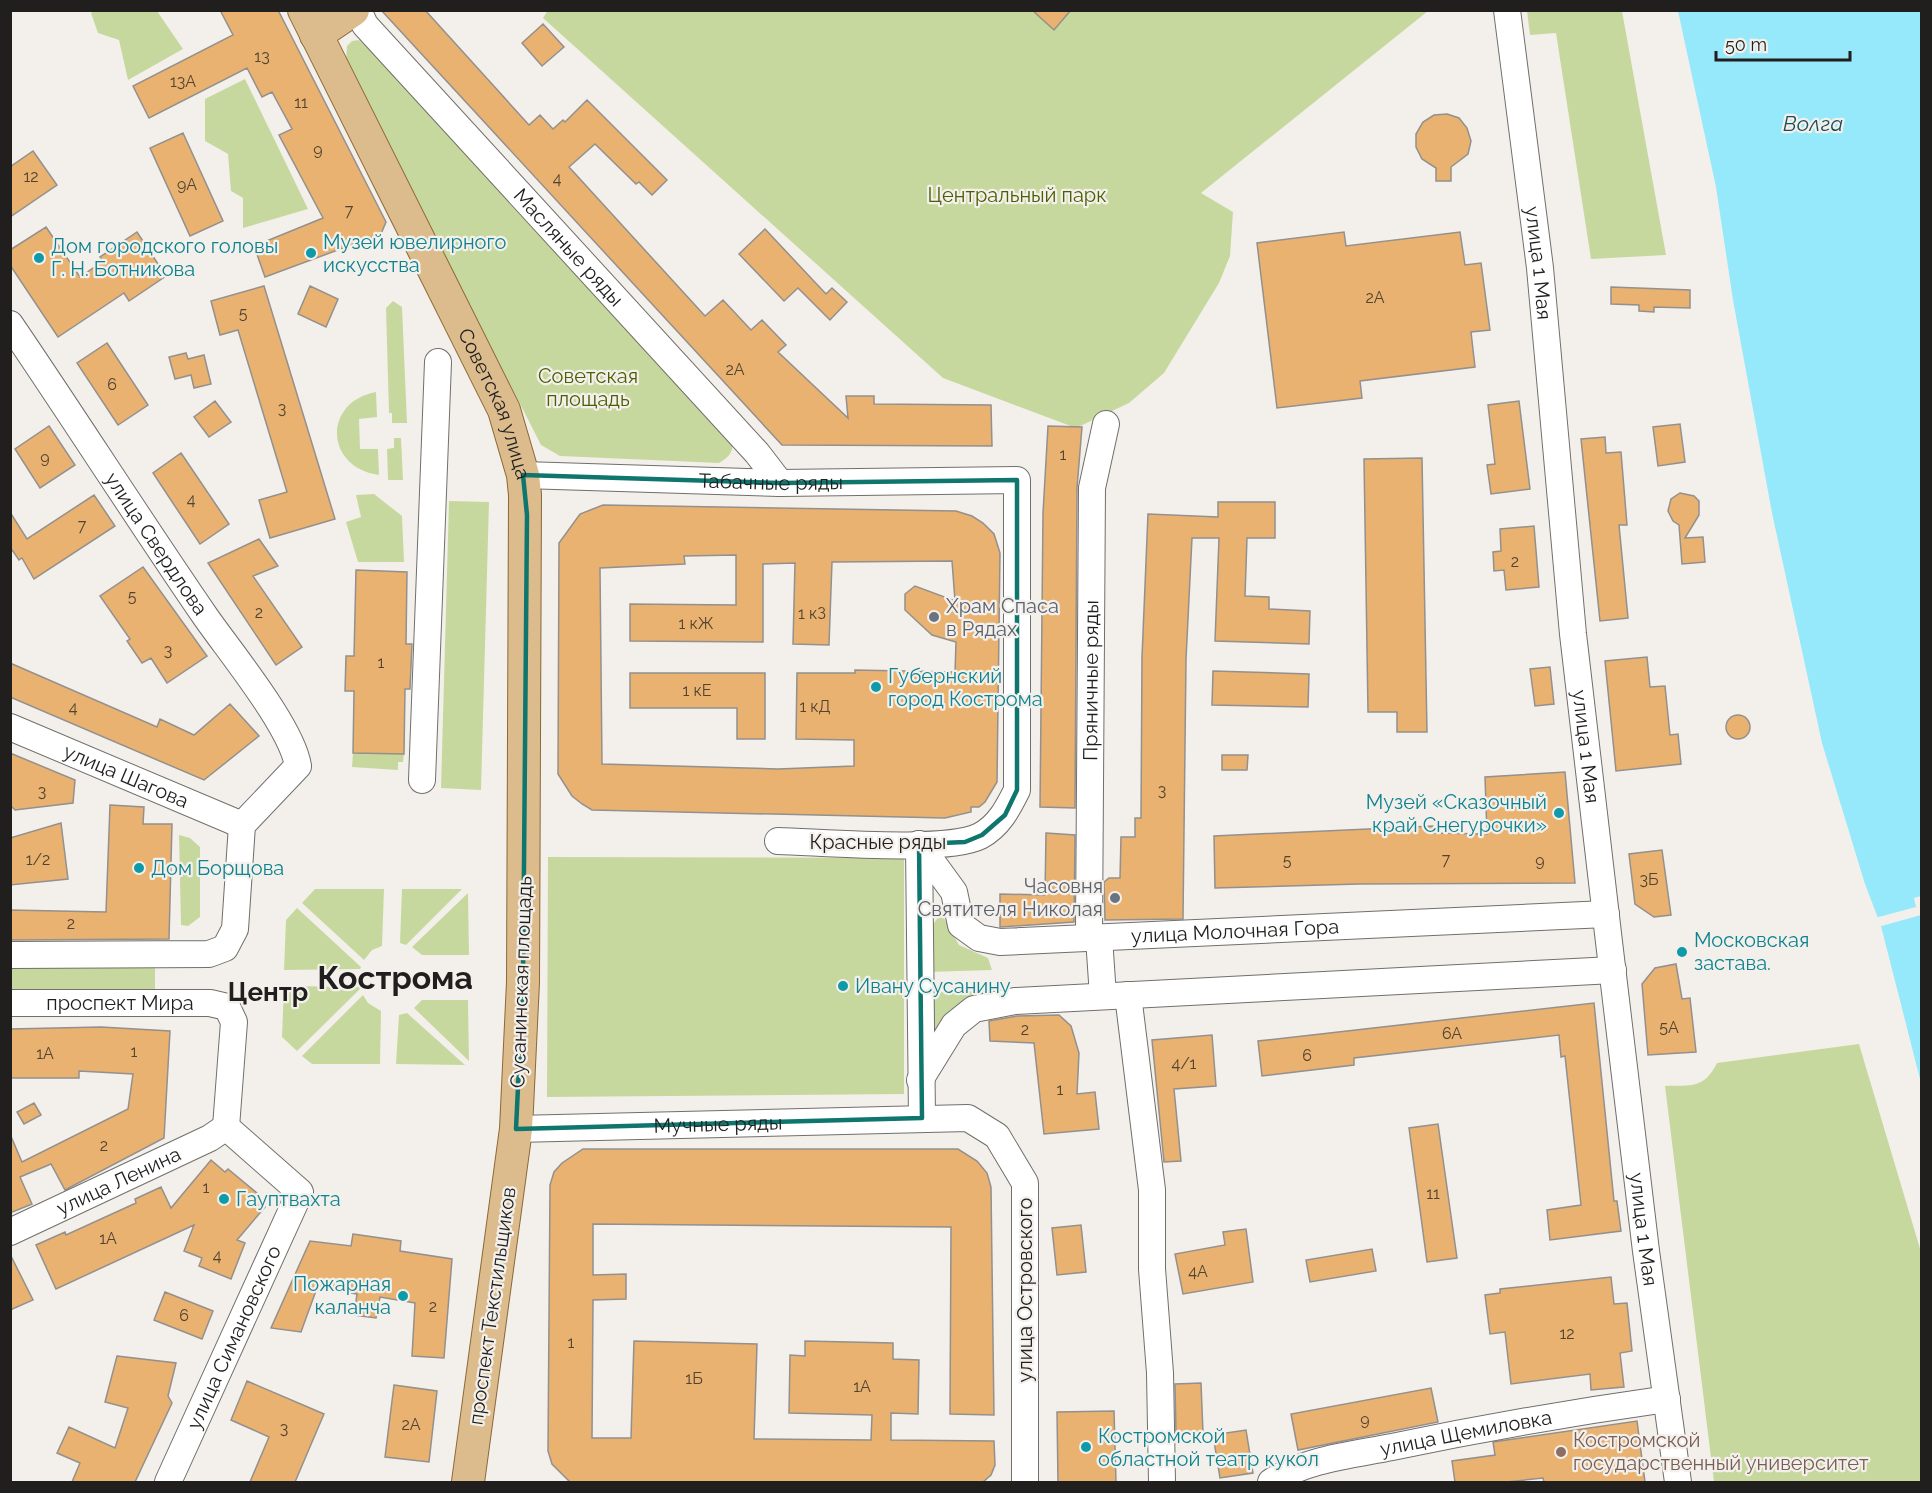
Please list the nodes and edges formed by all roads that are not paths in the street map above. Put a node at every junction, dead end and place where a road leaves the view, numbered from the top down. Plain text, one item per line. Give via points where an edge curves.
1 (353, 10) edge
2 (358, 10) edge
3 (1507, 10) edge
4 (310, 23) edge
5 (10, 324) edge
6 (438, 363) dead end
7 (1106, 424) dead end
8 (523, 475) junction
9 (780, 483) junction
10 (10, 727) edge
11 (422, 780) dead end
12 (1005, 815) joint
13 (242, 825) junction
14 (525, 836) joint
15 (778, 841) dead end
16 (920, 844) junction
17 (1606, 914) junction
18 (1091, 938) junction
19 (10, 955) edge
20 (1612, 970) junction
21 (1116, 996) junction
22 (10, 1003) edge
23 (920, 1080) junction
24 (922, 1118) junction
25 (226, 1127) junction
26 (516, 1129) junction
27 (10, 1232) edge
28 (1667, 1400) junction
29 (168, 1482) edge
30 (468, 1482) edge
31 (1024, 1482) edge
32 (1162, 1482) edge
33 (1271, 1482) edge
34 (1678, 1482) edge

1 - 4 main road
2 - 9 street, Масляные ряды via 365,25 530,202
3 - 17 street, улица 1 Мая via 1540,268 1573,634
4 - 8 main road, Советская улица via 504,410
5 - 13 street, улица Свердлова via 102,466 270,708 296,754 298,766
6 - 11 street, Советская улица
7 - 18 street, Пряничные ряды via 1092,488
8 - 9 street, Табачные ряды
8 - 14 main road, Советская улица via 527,516
9 - 12 street, Табачные ряды via 1017,480 1017,790
10 - 13 street, улица Шагова
12 - 16 street, Красные ряды via 982,835 965,842
13 - 19 street via 235,929 225,948 209,954
14 - 26 main road, Сусанинская площадь via 524,982
15 - 16 street, Красные ряды
16 - 18 street, улица Молочная Гора via 954,892 961,925 979,938 1000,942
16 - 23 street
17 - 18 street, улица Молочная Гора
17 - 20 street, улица 1 Мая
18 - 21 street, Пряничные ряды
20 - 21 street
20 - 28 street, улица 1 Мая
21 - 23 street via 1015,1001 974,1009 954,1025
21 - 32 street, Пряничные ряды via 1152,1190
22 - 25 street, проспект Мира via 210,1003 227,1007 234,1022
23 - 24 street
24 - 26 street, Мучные ряды
24 - 31 street, улица Островского via 968,1118 997,1136 1025,1183
25 - 27 street, улица Ленина
25 - 29 street, улица Симановского via 300,1192
26 - 30 main road, проспект Текстильщиков
28 - 33 street, улица Щемиловка via 1356,1454 1290,1469
28 - 34 street, улица 1 Мая

